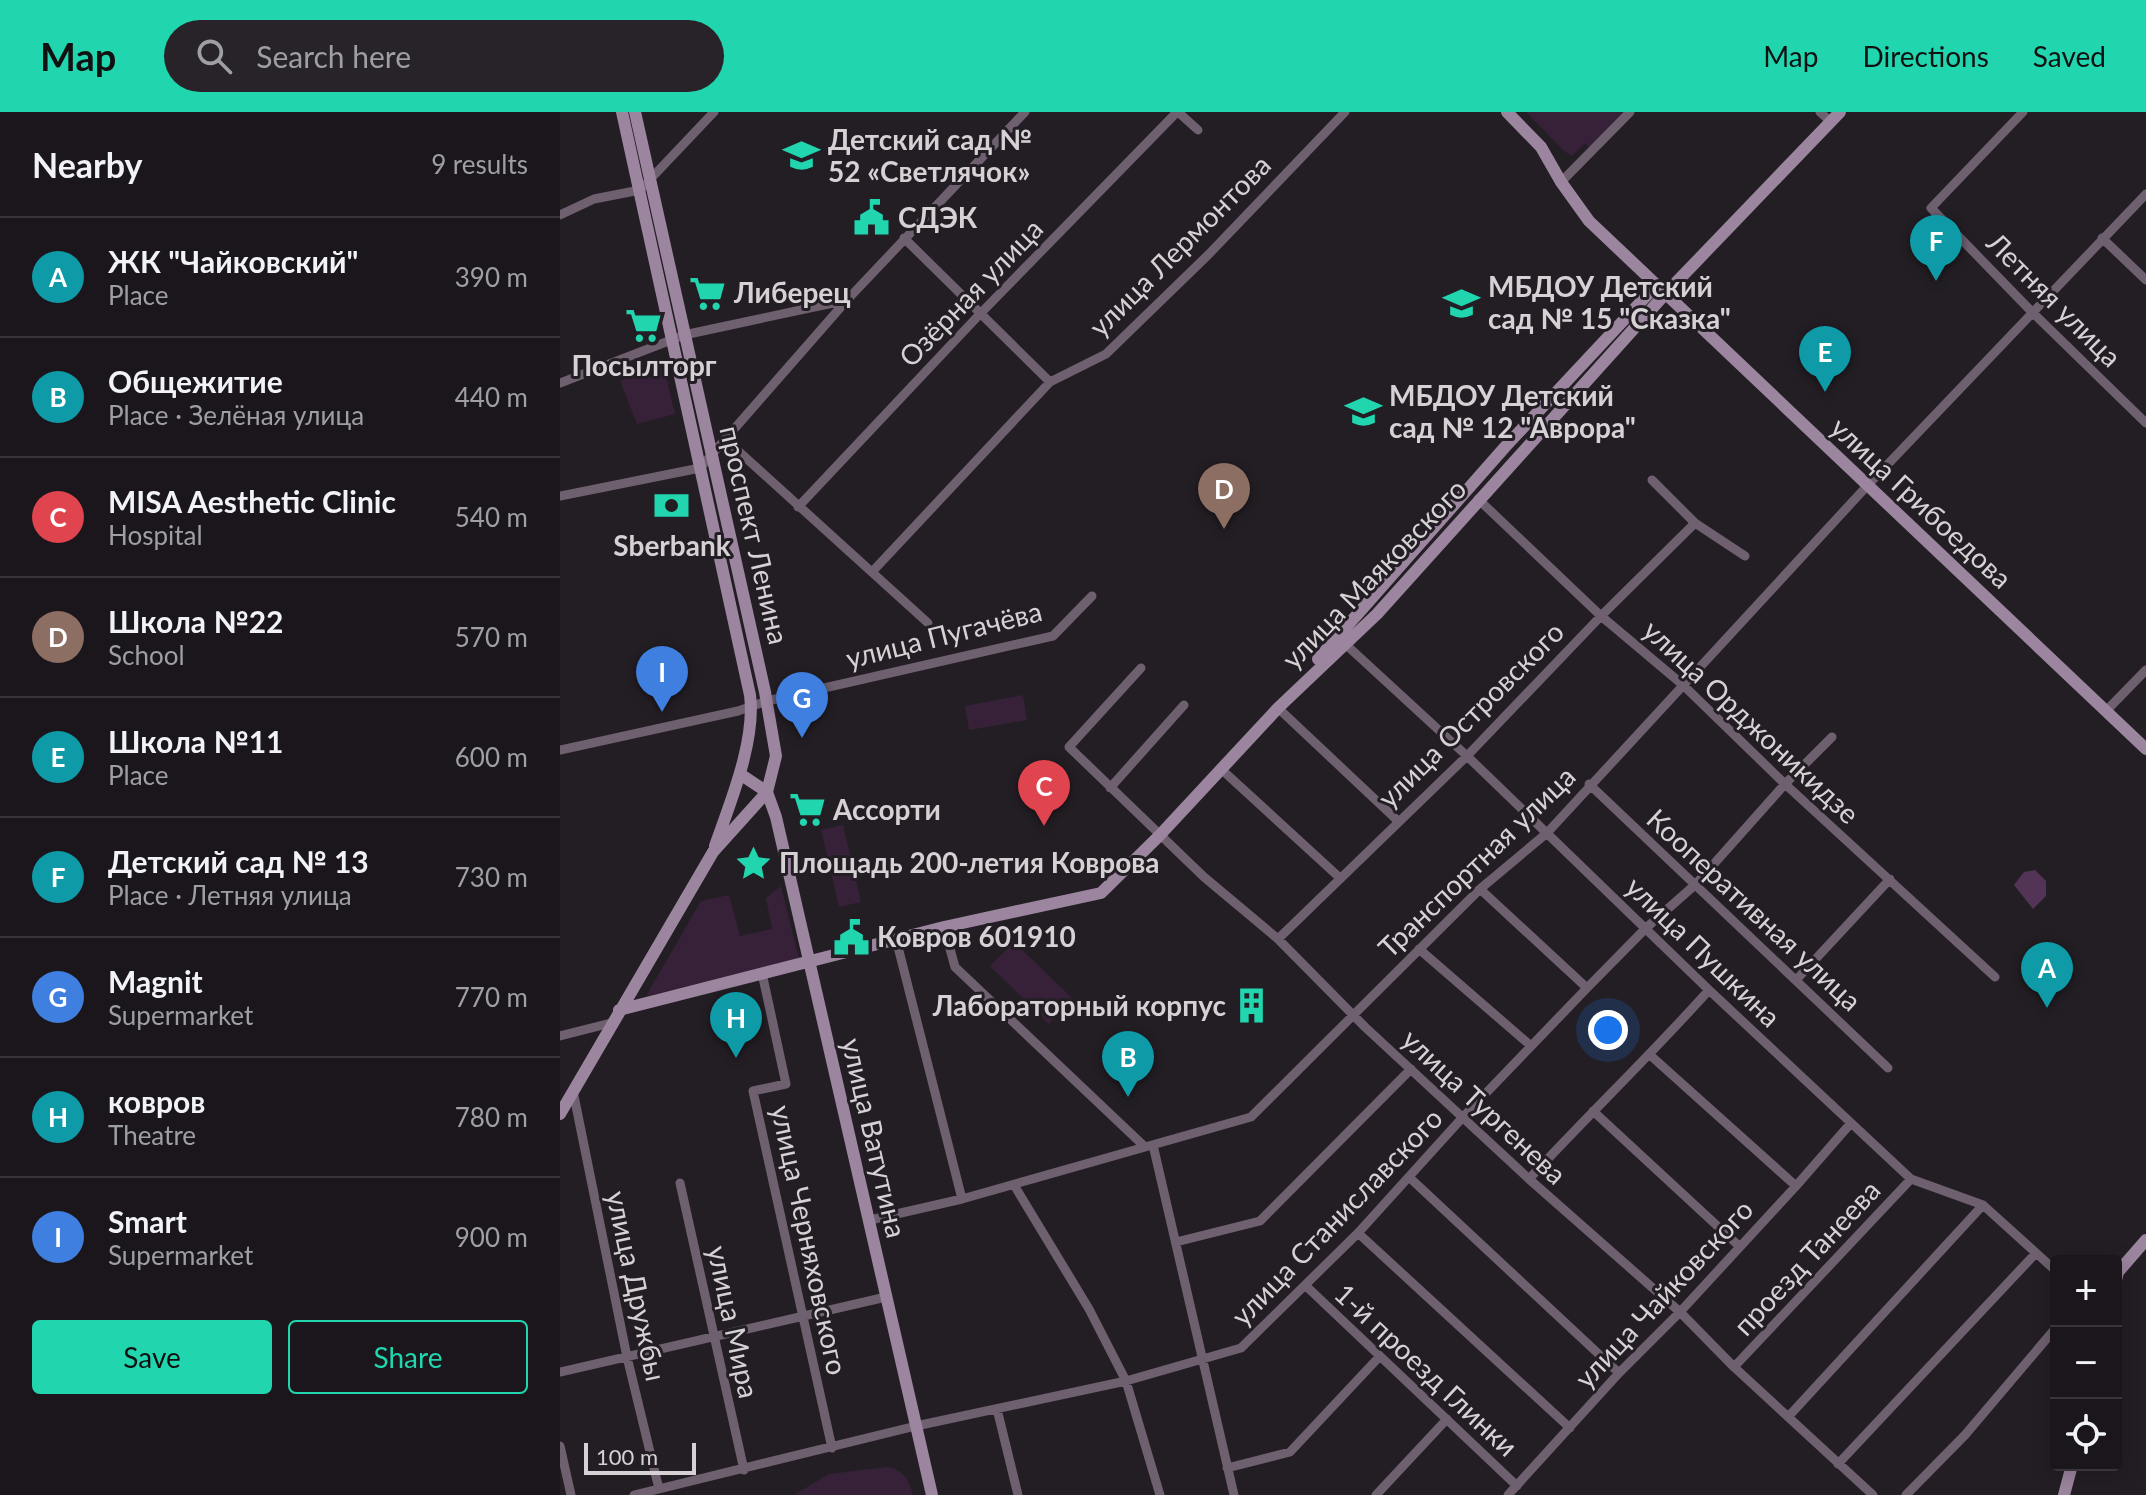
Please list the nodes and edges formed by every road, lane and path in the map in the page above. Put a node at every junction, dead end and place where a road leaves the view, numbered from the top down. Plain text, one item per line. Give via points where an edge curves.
1 (622, 112) edge
2 (635, 112) edge
3 (714, 112) edge
4 (1025, 112) edge
5 (1178, 112) edge
6 (1345, 112) edge
7 (1507, 112) edge
8 (1630, 112) edge
9 (1820, 112) edge
10 (2023, 112) edge
11 (1836, 117) edge
12 (1198, 130) dead end
13 (1561, 182) junction
14 (645, 185) junction
15 (2146, 194) edge
16 (560, 215) edge
17 (904, 238) junction
18 (2102, 238) junction
19 (2146, 280) edge
20 (1664, 291) junction
21 (847, 300) junction
22 (2032, 312) junction
23 (979, 315) junction
24 (678, 338) junction
25 (1050, 382) junction
26 (560, 383) edge
27 (2146, 423) edge
28 (725, 439) junction
29 (712, 456) junction
30 (700, 468) junction
31 (1652, 480) dead end
32 (1867, 486) junction
33 (560, 496) edge
34 (1478, 499) junction
35 (798, 507) junction
36 (1695, 523) junction
37 (1745, 556) dead end
38 (872, 572) junction
39 (1092, 596) dead end
40 (1601, 616) junction
41 (928, 623) dead end
42 (1340, 640) junction
43 (1141, 668) dead end
44 (2146, 670) edge
45 (1683, 685) junction
46 (767, 701) junction
47 (1184, 705) dead end
48 (751, 707) junction
49 (1278, 708) junction
50 (2106, 711) junction
51 (1832, 737) dead end
52 (2146, 749) edge
53 (560, 750) edge
54 (1467, 756) junction
55 (1221, 769) junction
56 (740, 774) junction
57 (1589, 784) junction
58 (1785, 784) junction
59 (1110, 788) junction
60 (767, 792) junction
61 (1398, 821) junction
62 (1547, 833) junction
63 (1159, 836) junction
64 (713, 852) junction
65 (1340, 878) junction
66 (1890, 879) junction
67 (1696, 884) junction
68 (1480, 889) junction
69 (944, 927) junction
70 (1646, 928) junction
71 (896, 939) junction
72 (1278, 939) junction
73 (1419, 949) junction
74 (809, 961) junction
75 (762, 973) junction
76 (1995, 977) dead end
77 (1797, 979) junction
78 (1587, 988) junction
79 (1709, 990) junction
80 (619, 1010) junction
81 (1353, 1015) junction
82 (611, 1023) junction
83 (560, 1036) edge
84 (1531, 1046) junction
85 (1650, 1055) junction
86 (1888, 1068) dead end
87 (1411, 1069) junction
88 (573, 1091) junction
89 (1593, 1111) junction
90 (560, 1114) edge
91 (1463, 1117) junction
92 (1851, 1123) junction
93 (1149, 1146) junction
94 (1410, 1178) junction
95 (1529, 1179) junction
96 (1911, 1179) junction
97 (680, 1183) dead end
98 (1014, 1185) junction
99 (1796, 1186) junction
100 (962, 1199) junction
101 (1983, 1205) junction
102 (870, 1220) junction
103 (1358, 1233) junction
104 (2146, 1240) edge
105 (1176, 1242) junction
106 (1739, 1246) junction
107 (2035, 1254) junction
108 (2050, 1266) edge
109 (2122, 1267) edge
110 (1305, 1285) junction
111 (886, 1297) junction
112 (1680, 1312) junction
113 (802, 1316) junction
114 (2050, 1335) edge
115 (713, 1336) junction
116 (1380, 1356) junction
117 (627, 1357) junction
118 (1201, 1360) junction
119 (1734, 1367) junction
120 (560, 1372) edge
121 (1619, 1373) junction
122 (1126, 1381) junction
123 (997, 1409) junction
124 (1788, 1417) junction
125 (1447, 1419) junction
126 (916, 1426) junction
127 (1570, 1428) junction
128 (560, 1446) edge
129 (832, 1448) junction
130 (1838, 1464) junction
131 (1227, 1468) junction
132 (744, 1470) junction
133 (2070, 1471) edge
134 (1517, 1486) junction
135 (659, 1489) junction
136 (571, 1495) edge
137 (634, 1495) edge
138 (932, 1495) edge
139 (1018, 1495) edge
140 (1160, 1495) edge
141 (1234, 1495) edge
142 (1376, 1495) edge
143 (1508, 1495) edge
144 (1873, 1495) edge
145 (1906, 1495) edge
146 (2064, 1495) edge

1 - 14 street, проспект Ленина
2 - 14 street, проспект Ленина
3 - 14 street
4 - 17 street
5 - 12 street
5 - 23 street, Озёрная улица
6 - 25 street, улица Лермонтова via 1106,354
7 - 13 street, улица Грибоедова via 1541,147
8 - 13 street
9 - 11 street
10 - 22 street, Летняя улица via 1931,208
11 - 20 street, улица Маяковского
13 - 20 street, улица Грибоедова via 1589,221
14 - 16 street
14 - 24 street, проспект Ленина
15 - 18 street, Транспортная улица
17 - 21 street
17 - 23 street
18 - 19 street
18 - 22 street, Транспортная улица
20 - 32 street, улица Грибоедова
20 - 34 street, улица Маяковского
20 - 42 street, улица Маяковского via 1651,291 1505,447
21 - 24 street
21 - 28 street
22 - 27 street, Летняя улица
22 - 32 street, Транспортная улица
23 - 25 street
23 - 35 street, Озёрная улица
24 - 26 street
24 - 29 street, проспект Ленина
24 - 30 street, проспект Ленина
25 - 38 street, улица Лермонтова
28 - 29 street
28 - 35 street
29 - 30 street
29 - 46 street, проспект Ленина
30 - 33 street
30 - 48 street, проспект Ленина
31 - 36 street
32 - 45 street, Транспортная улица
32 - 50 street, улица Грибоедова
34 - 40 street, улица Орджоникидзе
34 - 42 street, улица Маяковского via 1377,614
35 - 38 street
36 - 37 street
36 - 40 street, улица Островского
38 - 41 street
39 - 46 street, улица Пугачёва via 1053,636
40 - 45 street, улица Орджоникидзе
40 - 54 street, улица Островского
42 - 49 street, улица Маяковского
42 - 54 street, улица Пушкина
43 - 59 street, улица Тургенева via 1069,747
44 - 50 street
45 - 57 street, Транспортная улица
45 - 58 street, улица Орджоникидзе
46 - 48 street, улица Пугачёва
46 - 60 street, проспект Ленина via 776,756
47 - 59 street
48 - 53 street, улица Пугачёва
48 - 56 street, проспект Ленина
49 - 55 street, улица Маяковского
49 - 61 street
50 - 52 street, улица Грибоедова
51 - 58 street, улица Станиславского
54 - 61 street, улица Островского
54 - 62 street, улица Пушкина
55 - 63 street, улица Маяковского
55 - 65 street
56 - 60 street
56 - 64 street, проспект Ленина
57 - 62 street, Транспортная улица
57 - 67 street, Кооперативная улица
58 - 66 street, улица Орджоникидзе
58 - 67 street, улица Станиславского
59 - 63 street, улица Тургенева
60 - 64 street
60 - 74 street, улица Ватутина
61 - 65 street, улица Островского
62 - 68 street, Транспортная улица
62 - 70 street, улица Пушкина
63 - 69 street, улица Маяковского via 1101,893
63 - 72 street, улица Тургенева
64 - 80 street
65 - 72 street, улица Островского
66 - 76 street, улица Орджоникидзе
66 - 77 street
67 - 70 street, улица Станиславского
67 - 77 street, Кооперативная улица
68 - 73 street, Транспортная улица
68 - 78 street
69 - 71 street, улица Маяковского
69 - 93 street via 955,967
70 - 78 street, улица Станиславского
70 - 79 street, улица Пушкина
71 - 74 street, улица Маяковского
71 - 100 street
72 - 81 street, улица Тургенева
73 - 81 street, Транспортная улица
73 - 84 street
74 - 75 street, улица Маяковского
74 - 102 street, улица Ватутина
75 - 80 street, улица Маяковского
75 - 113 street, улица Черняховского via 786,1084 753,1091
77 - 86 street, Кооперативная улица
78 - 84 street, улица Станиславского
79 - 85 street
79 - 92 street, улица Пушкина
80 - 82 street
81 - 87 street, улица Тургенева
81 - 93 street, Транспортная улица via 1251,1117
82 - 83 street
82 - 88 street
84 - 91 street, улица Станиславского
85 - 89 street
85 - 99 street
87 - 91 street, улица Тургенева
87 - 105 street via 1260,1221
88 - 90 street
88 - 117 street, улица Дружбы
89 - 95 street
89 - 106 street
91 - 94 street, улица Станиславского
91 - 95 street, улица Тургенева
92 - 96 street, улица Пушкина
92 - 99 street, улица Чайковского
93 - 98 street, Транспортная улица
93 - 105 street
94 - 103 street, улица Станиславского
94 - 121 street
95 - 112 street, улица Тургенева
96 - 101 street, улица Пушкина
96 - 119 street, проезд Танеева
97 - 115 street, улица Мира
98 - 100 street, Транспортная улица
98 - 122 street
99 - 106 street, улица Чайковского
100 - 102 street, Транспортная улица
101 - 107 street, улица Пушкина
101 - 124 street
102 - 111 street, улица Ватутина
103 - 110 street, улица Станиславского
103 - 127 street
104 - 109 street
105 - 118 street
106 - 112 street, улица Чайковского
107 - 108 street, улица Пушкина
107 - 130 street
110 - 116 street, 1-й проезд Глинки
110 - 118 street, улица Станиславского via 1241,1348
111 - 113 street
111 - 126 street, улица Ватутина
112 - 119 street, улица Тургенева
112 - 121 street, улица Чайковского
113 - 115 street
113 - 129 street, улица Черняховского
114 - 145 street
115 - 117 street
115 - 132 street, улица Мира
116 - 125 street, 1-й проезд Глинки
116 - 131 street via 1290,1452
117 - 120 street
117 - 135 street, улица Дружбы
118 - 122 street, улица Станиславского
118 - 131 street
119 - 124 street, улица Тургенева
121 - 127 street, улица Чайковского
122 - 123 street, улица Станиславского
122 - 140 street
123 - 126 street, улица Станиславского
123 - 139 street
124 - 130 street, улица Тургенева
125 - 134 street, 1-й проезд Глинки
125 - 142 street
126 - 129 street, улица Станиславского
126 - 138 street, улица Ватутина
127 - 134 street, улица Чайковского
128 - 136 street
129 - 132 street, улица Станиславского
130 - 144 street, улица Тургенева
131 - 141 street
132 - 135 street, улица Станиславского
133 - 146 street
134 - 143 street, улица Чайковского
135 - 137 street, улица Станиславского

